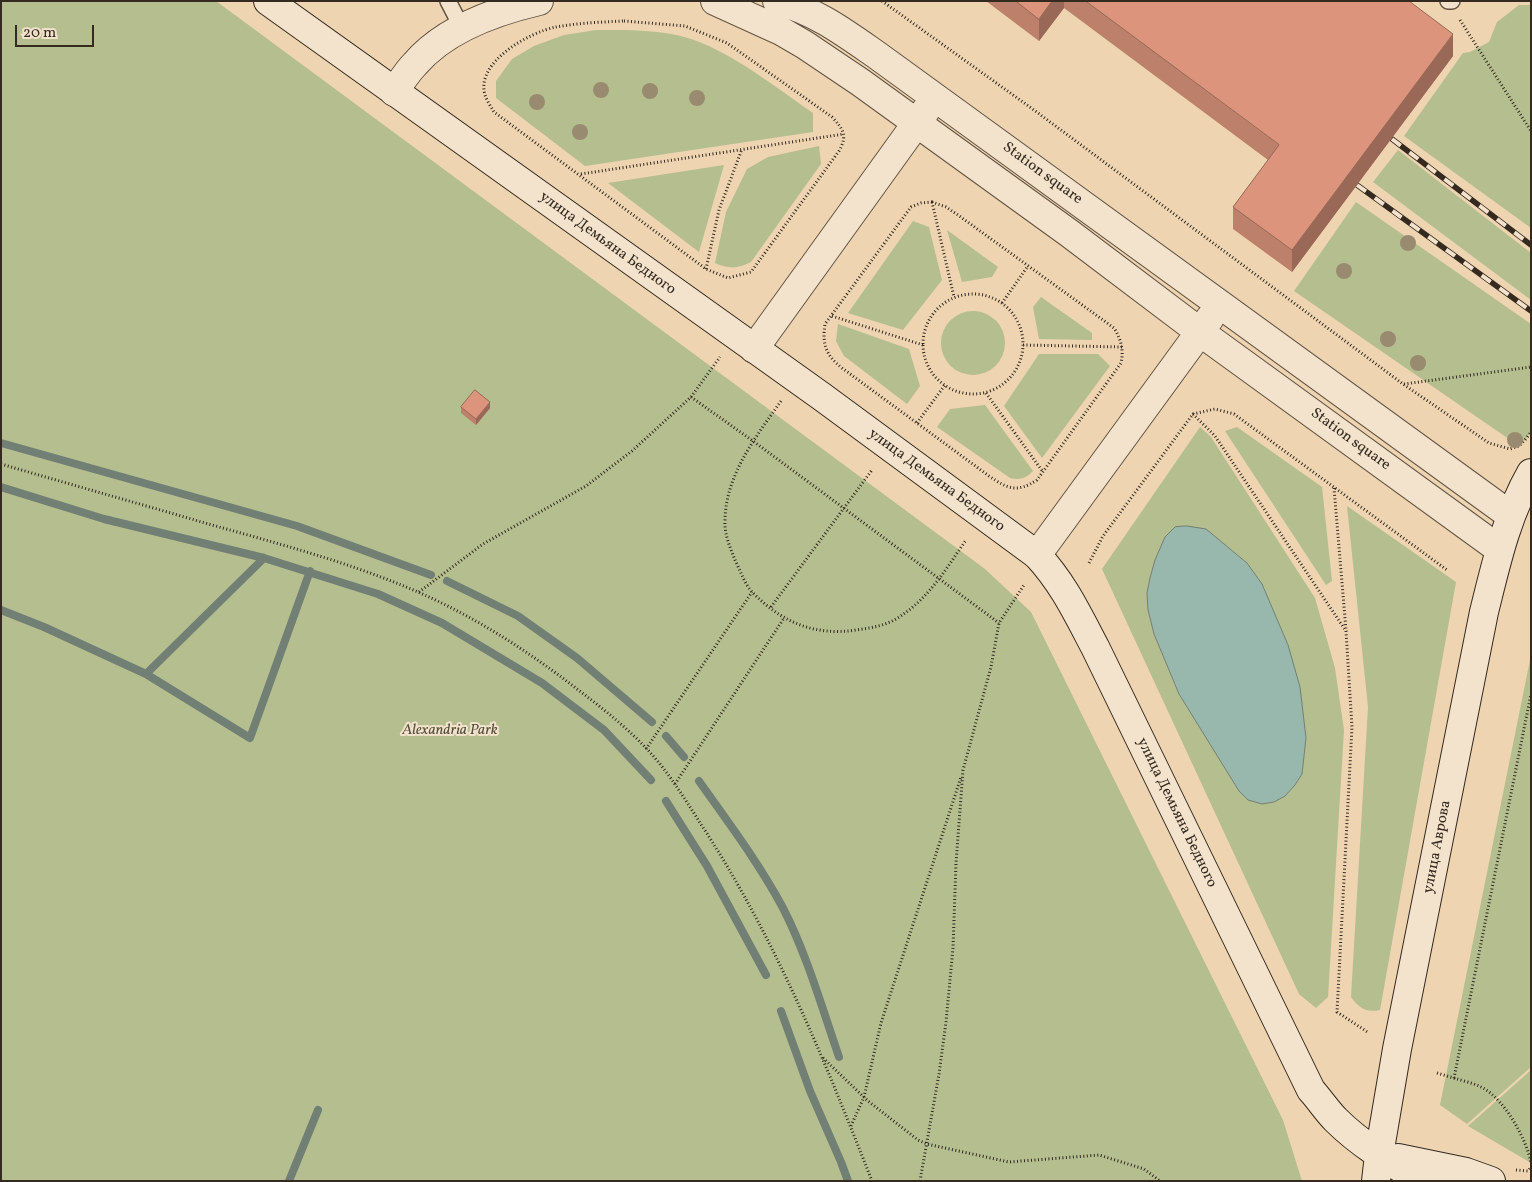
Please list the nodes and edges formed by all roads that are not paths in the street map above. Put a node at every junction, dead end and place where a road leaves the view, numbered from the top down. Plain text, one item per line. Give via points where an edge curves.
1 (268, 1) edge
2 (448, 1) edge
3 (539, 1) edge
4 (715, 1) edge
5 (776, 1) edge
6 (462, 28) junction
7 (394, 92) junction
8 (936, 96) junction
9 (916, 123) junction
10 (1220, 305) junction
11 (1200, 332) junction
12 (754, 349) junction
13 (1531, 473) edge
14 (1510, 515) junction
15 (1499, 549) junction
16 (1037, 555) junction
17 (1378, 1168) edge
18 (1422, 1181) edge
19 (1491, 1181) edge

1 - 7 street, улица Демьяна Бедного
2 - 6 lane
3 - 6 street via 516,6
4 - 9 street, Station square via 805,45
5 - 8 street, Station square via 825,19
6 - 7 street via 416,63
7 - 12 street, улица Демьяна Бедного
8 - 9 street
8 - 10 street, Station square
9 - 11 street, Station square
9 - 12 street
10 - 11 street
10 - 14 street, Station square
11 - 15 street, Station square
11 - 16 street
12 - 16 street, улица Демьяна Бедного
13 - 14 street, улица Аврова
14 - 15 street, улица Аврова
15 - 17 street, улица Аврова via 1397,1049
16 - 17 street, улица Демьяна Бедного via 1066,592 1095,647 1312,1090 1336,1120 1357,1138
17 - 18 street, улица Демьяна Бедного
17 - 19 street via 1466,1172

